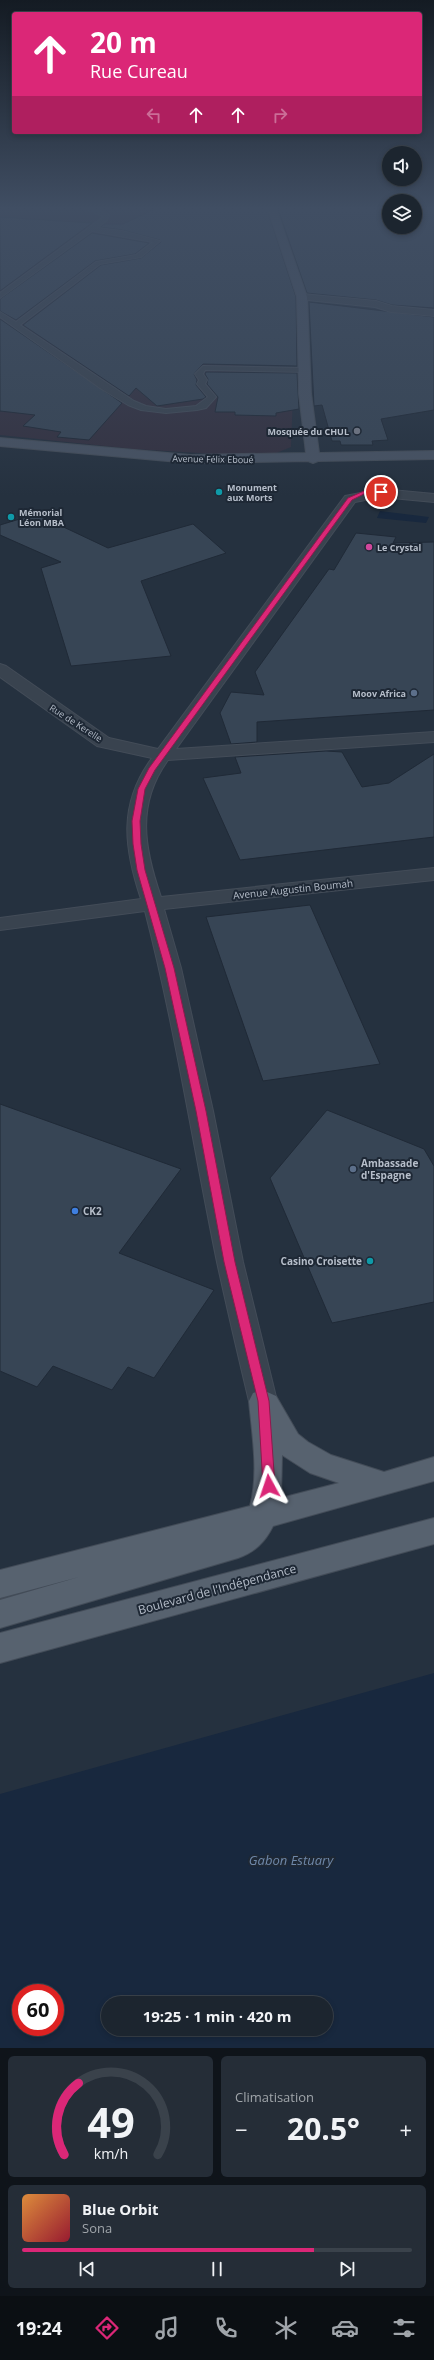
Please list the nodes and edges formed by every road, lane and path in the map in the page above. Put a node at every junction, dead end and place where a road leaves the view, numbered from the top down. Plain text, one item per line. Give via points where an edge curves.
1 (43, 305) edge
2 (302, 305) edge
3 (378, 305) edge
4 (434, 313) edge
5 (0, 314) edge
6 (17, 324) junction
7 (304, 370) junction
8 (0, 442) edge
9 (431, 456) edge
10 (313, 459) junction
11 (434, 498) edge
12 (0, 669) edge
13 (434, 737) edge
14 (162, 755) junction
15 (434, 874) edge
16 (153, 904) junction
17 (0, 924) edge
18 (263, 1401) junction
19 (434, 1469) edge
20 (385, 1484) junction
21 (262, 1515) junction
22 (434, 1531) edge
23 (0, 1584) edge
24 (0, 1614) edge
25 (0, 1648) edge

1 - 6 lane
2 - 7 main road
3 - 4 street via 391,309
5 - 6 lane
6 - 7 lane via 103,386 131,403 157,410 197,408 210,400 212,397 200,384 203,380 199,374 203,368
7 - 10 main road
8 - 10 main road, Avenue Félix Eboué via 165,458
9 - 10 main road, Avenue Félix Eboué
11 - 14 street via 381,492 364,493 350,499
12 - 14 street, Rue de Kerelle via 103,742
13 - 14 street, Rue de Kerelle
14 - 16 street via 142,789 136,821 141,870
15 - 16 street, Avenue Augustin Boumah
16 - 17 street, Avenue Augustin Boumah
16 - 18 street via 170,968 230,1262
18 - 20 main road via 287,1441 303,1456 319,1464
18 - 21 main road via 269,1486
19 - 20 main road
20 - 21 main road
21 - 23 main road
21 - 24 main road via 248,1540 238,1545
22 - 25 main road, Boulevard de l'Indépendance

